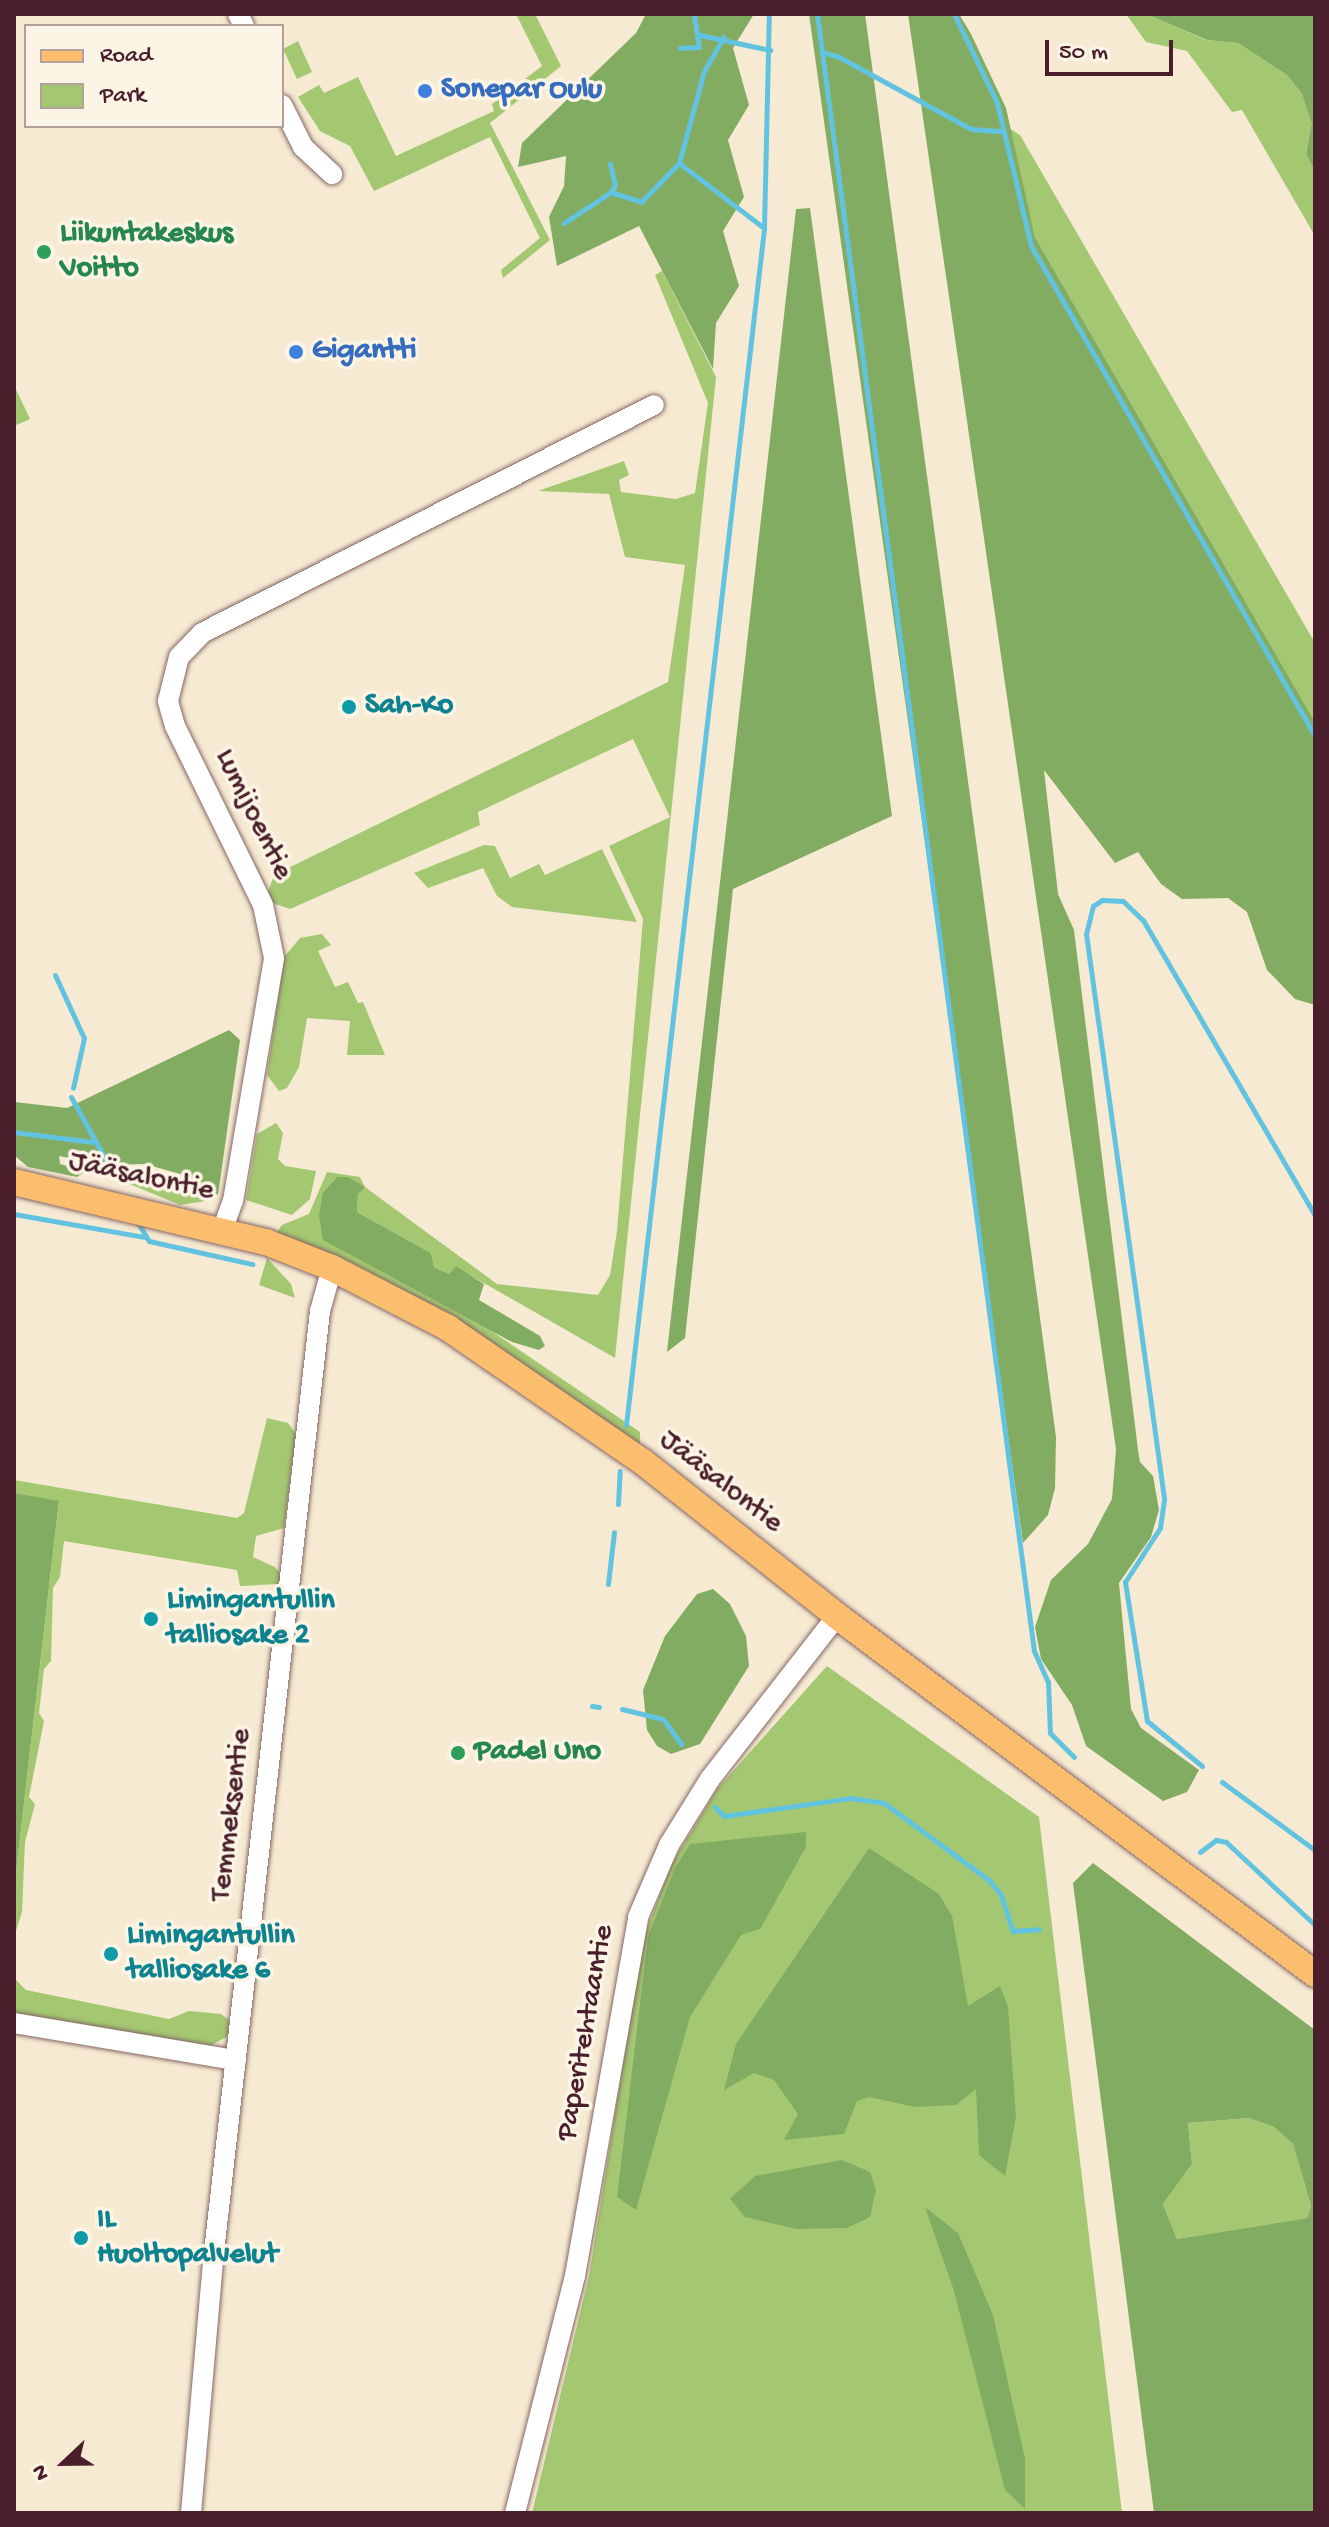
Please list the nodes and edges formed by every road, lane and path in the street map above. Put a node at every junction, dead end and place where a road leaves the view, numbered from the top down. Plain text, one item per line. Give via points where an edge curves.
1 (284, 109) edge
2 (332, 174) dead end
3 (654, 405) dead end
4 (14, 1182) edge
5 (223, 1228) junction
6 (332, 1268) junction
7 (837, 1616) junction
8 (1315, 1974) edge
9 (14, 2023) edge
10 (236, 2060) junction
11 (191, 2513) edge
12 (515, 2513) edge

1 - 2 street via 303,147
3 - 5 street, Lumijoentie via 202,633 179,657 168,701 175,726 263,905 274,958 233,1201
4 - 5 main road, Jääsalontie
5 - 6 main road, Jääsalontie
6 - 7 main road, Jääsalontie via 448,1328 539,1389 643,1462
6 - 10 street, Temmeksentie via 320,1311
7 - 8 main road, Jääsalontie
7 - 12 street, Paperitehtaantie via 710,1779 669,1845 638,1917 575,2276
9 - 10 street
10 - 11 street, Temmeksentie

